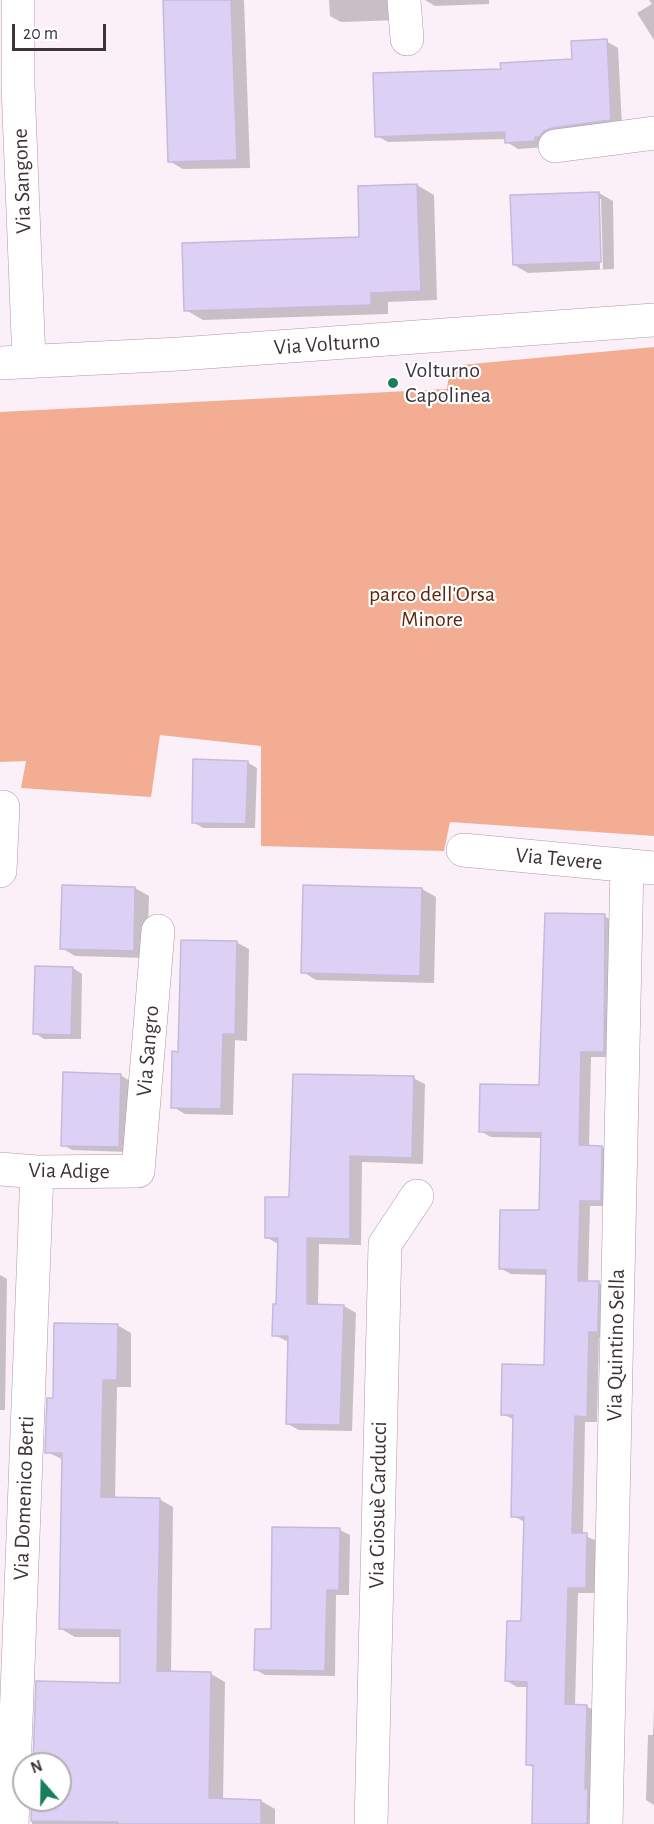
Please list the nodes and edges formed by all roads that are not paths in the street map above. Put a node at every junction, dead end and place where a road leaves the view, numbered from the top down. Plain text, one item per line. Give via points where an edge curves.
1 (18, 0) edge
2 (404, 0) edge
3 (407, 39) dead end
4 (654, 133) edge
5 (555, 146) dead end
6 (654, 320) edge
7 (15, 362) edge
8 (1, 807) edge
9 (463, 850) dead end
10 (640, 866) edge
11 (0, 870) edge
12 (158, 931) dead end
13 (0, 1169) edge
14 (138, 1171) joint
15 (37, 1172) junction
16 (417, 1196) dead end
17 (12, 1824) edge
18 (371, 1824) edge
19 (606, 1824) edge

1 - 7 street, Via Sangone
2 - 3 street
4 - 5 street
6 - 7 street, Via Volturno
8 - 11 street
9 - 10 street, Via Tevere
10 - 19 street, Via Quintino Sella
12 - 14 street, Via Sangro
13 - 15 street, Via Adige
14 - 15 street, Via Adige
15 - 17 street, Via Domenico Berti
16 - 18 street, Via Giosuè Carducci via 385,1244

